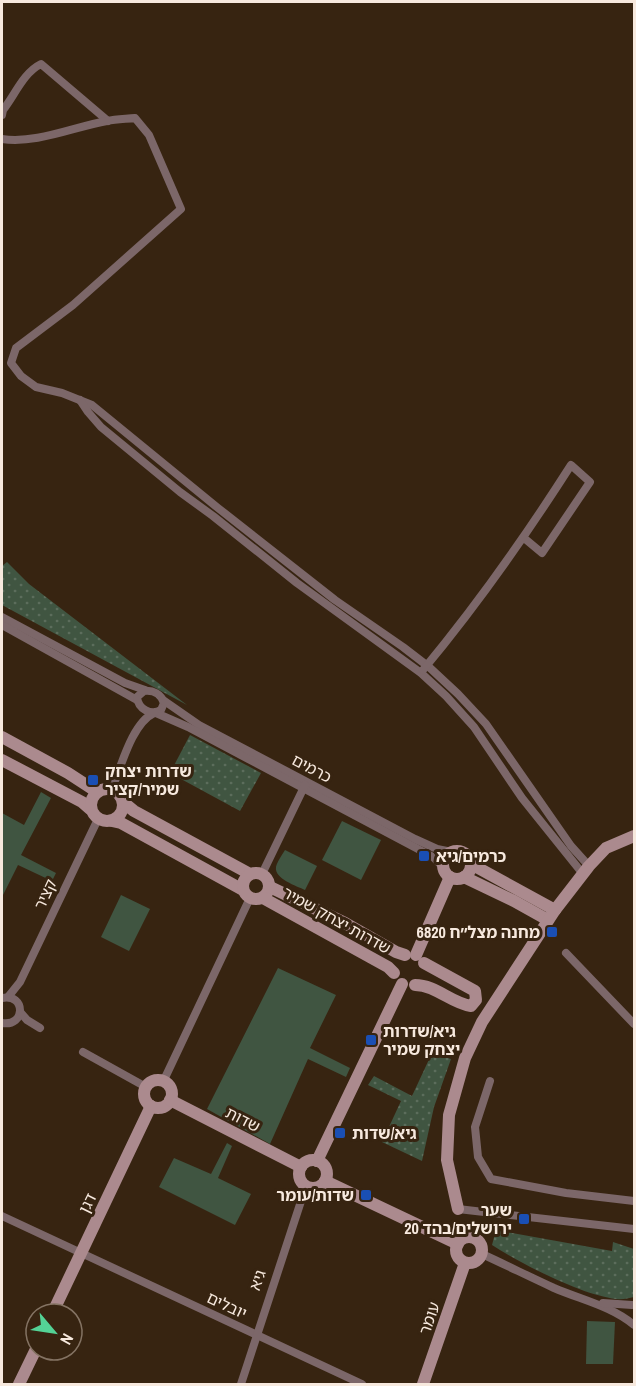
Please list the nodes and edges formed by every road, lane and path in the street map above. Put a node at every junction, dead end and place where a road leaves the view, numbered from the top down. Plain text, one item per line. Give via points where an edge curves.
1 (2, 115) edge
2 (108, 120) junction
3 (2, 139) edge
4 (524, 538) junction
5 (2, 617) edge
6 (2, 625) edge
7 (424, 669) junction
8 (145, 690) junction
9 (163, 700) junction
10 (137, 702) junction
11 (155, 713) junction
12 (135, 733) junction
13 (2, 737) edge
14 (2, 760) edge
15 (305, 785) junction
16 (112, 789) junction
17 (99, 790) junction
18 (123, 802) junction
19 (90, 809) junction
20 (98, 819) junction
21 (112, 820) junction
22 (634, 836) edge
23 (452, 852) junction
24 (471, 864) junction
25 (586, 870) junction
26 (447, 872) junction
27 (256, 874) junction
28 (464, 877) junction
29 (270, 887) junction
30 (252, 896) junction
31 (552, 915) junction
32 (566, 954) dead end
33 (415, 958) junction
34 (394, 974) junction
35 (20, 982) junction
36 (402, 984) junction
37 (416, 985) junction
38 (5, 997) edge
39 (17, 1002) junction
40 (20, 1012) junction
41 (15, 1021) junction
42 (634, 1024) edge
43 (3, 1025) edge
44 (83, 1052) dead end
45 (163, 1082) junction
46 (490, 1082) dead end
47 (146, 1087) junction
48 (170, 1100) junction
49 (151, 1106) junction
50 (317, 1161) junction
51 (301, 1167) junction
52 (325, 1181) junction
53 (306, 1186) junction
54 (634, 1201) edge
55 (459, 1209) joint
56 (2, 1216) edge
57 (634, 1229) edge
58 (458, 1244) junction
59 (81, 1253) junction
60 (482, 1254) junction
61 (465, 1263) junction
62 (58, 1302) edge
63 (594, 1302) junction
64 (633, 1304) edge
65 (632, 1322) edge
66 (256, 1335) junction
67 (30, 1362) edge
68 (20, 1384) edge
69 (241, 1384) edge
70 (362, 1384) edge
71 (423, 1384) edge

1 - 2 street via 23,79 41,64
2 - 3 street via 43,136
2 - 7 street via 135,118 149,135 181,209 72,305 16,348 11,363 36,387 92,405 335,600 403,647
4 - 4 street via 565,474 571,465 590,482 542,552
4 - 7 street
5 - 8 street
6 - 10 street
7 - 25 street via 458,694 486,724
8 - 9 street
8 - 10 street
9 - 11 street via 163,708
9 - 15 street, כרמים
10 - 11 street
10 - 12 street
11 - 12 street via 142,721
11 - 15 street, כרמים
12 - 16 street
13 - 17 street
14 - 19 street
15 - 23 street, כרמים via 415,839
15 - 26 street, כרמים via 433,857
15 - 27 street
16 - 17 street
16 - 18 street
17 - 19 street
18 - 21 street via 120,815
18 - 27 street
19 - 20 street
20 - 21 street
20 - 35 street, קציר
21 - 30 street, שדרות יצחק שמיר
22 - 25 street via 606,848
23 - 24 street via 465,854
23 - 26 street via 444,859
24 - 28 street
24 - 31 street
25 - 31 street
26 - 28 street via 459,879
26 - 33 street
27 - 29 street via 268,879
27 - 30 street via 245,879
28 - 31 street
29 - 30 street via 268,893
29 - 33 street, שדרות יצחק שמיר
30 - 34 street, שדרות יצחק שמיר via 388,967
30 - 45 street
31 - 55 street via 482,1022 465,1058 449,1114 447,1160
32 - 42 street
33 - 34 street via 395,964
33 - 37 street via 424,976
33 - 37 street, שדרות יצחק שמיר via 475,991 476,1000 471,1006 463,1005
34 - 36 street
35 - 38 street, קציר
35 - 39 street, קציר
36 - 37 street
36 - 50 street
38 - 39 street
39 - 40 street
40 - 41 street
40 - 41 street via 37,1026
41 - 43 street
44 - 47 street
45 - 47 street via 154,1081
45 - 48 street via 171,1089
46 - 54 street via 475,1127 478,1157 491,1179
47 - 49 street via 145,1098
48 - 49 street via 162,1107
48 - 51 street, שדות
49 - 59 street, דגן
50 - 51 street via 308,1161
50 - 52 street via 326,1169
51 - 53 street via 299,1176
52 - 53 street via 319,1186
52 - 58 street
53 - 66 street, גיא
55 - 57 street
56 - 59 street
58 - 60 street via 468,1237 477,1239
58 - 61 street via 457,1255
59 - 62 street, דגן
59 - 66 street, יובלים
60 - 61 street via 473,1263
60 - 63 street via 556,1289
61 - 71 street, עומר
63 - 64 street
63 - 65 street
64 - 65 street via 628,1312
66 - 69 street, גיא
66 - 70 street, יובלים
67 - 68 street

